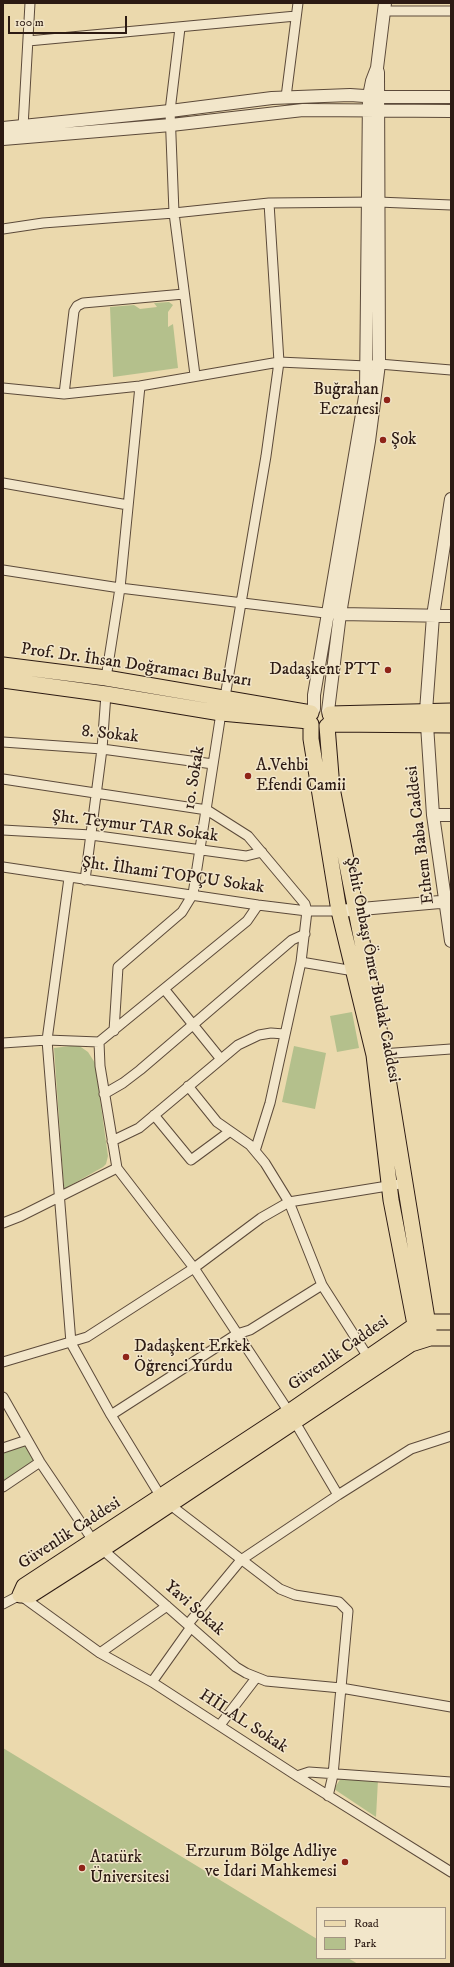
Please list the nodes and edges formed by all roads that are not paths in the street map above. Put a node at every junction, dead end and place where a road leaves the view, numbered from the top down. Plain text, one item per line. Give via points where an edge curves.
1 (30, 3) edge
2 (298, 3) edge
3 (384, 7) edge
4 (451, 11) edge
5 (296, 16) junction
6 (180, 28) junction
7 (28, 41) junction
8 (286, 97) junction
9 (374, 97) junction
10 (451, 97) edge
11 (170, 111) junction
12 (374, 111) junction
13 (451, 111) edge
14 (171, 125) junction
15 (23, 127) junction
16 (3, 128) edge
17 (3, 139) edge
18 (373, 202) junction
19 (269, 203) junction
20 (451, 205) edge
21 (174, 213) junction
22 (3, 229) edge
23 (184, 294) junction
24 (279, 362) junction
25 (373, 365) junction
26 (451, 370) edge
27 (195, 375) junction
28 (140, 386) junction
29 (3, 388) edge
30 (64, 394) junction
31 (3, 483) edge
32 (451, 498) edge
33 (128, 505) junction
34 (449, 532) edge
35 (3, 570) edge
36 (120, 588) junction
37 (240, 604) junction
38 (334, 614) junction
39 (433, 616) junction
40 (451, 616) edge
41 (3, 665) edge
42 (106, 678) junction
43 (3, 680) edge
44 (106, 694) junction
45 (225, 697) junction
46 (451, 711) edge
47 (221, 714) junction
48 (320, 718) junction
49 (426, 718) junction
50 (451, 726) edge
51 (3, 742) edge
52 (102, 749) junction
53 (213, 764) junction
54 (3, 779) edge
55 (96, 793) junction
56 (207, 810) junction
57 (433, 815) junction
58 (451, 815) edge
59 (3, 830) edge
60 (91, 835) junction
61 (200, 850) junction
62 (262, 852) junction
63 (3, 867) edge
64 (69, 878) junction
65 (85, 880) junction
66 (193, 894) junction
67 (448, 901) edge
68 (258, 905) junction
69 (339, 910) junction
70 (357, 910) junction
71 (307, 911) junction
72 (305, 934) junction
73 (451, 941) edge
74 (301, 962) junction
75 (354, 972) junction
76 (165, 990) junction
77 (193, 1025) junction
78 (114, 1031) junction
79 (284, 1034) junction
80 (47, 1040) junction
81 (99, 1042) junction
82 (3, 1043) edge
83 (451, 1049) edge
84 (379, 1054) junction
85 (220, 1058) junction
86 (188, 1086) junction
87 (104, 1094) junction
88 (154, 1115) junction
89 (229, 1132) junction
90 (112, 1141) junction
91 (255, 1151) junction
92 (117, 1168) junction
93 (406, 1183) junction
94 (389, 1186) junction
95 (58, 1197) junction
96 (289, 1202) junction
97 (3, 1223) edge
98 (194, 1268) junction
99 (322, 1285) junction
100 (451, 1322) edge
101 (420, 1324) junction
102 (237, 1334) junction
103 (451, 1338) edge
104 (424, 1340) junction
105 (71, 1343) junction
106 (368, 1357) junction
107 (3, 1362) edge
108 (3, 1397) edge
109 (111, 1415) junction
110 (291, 1418) junction
111 (451, 1436) edge
112 (27, 1440) junction
113 (3, 1448) edge
114 (40, 1462) junction
115 (3, 1487) edge
116 (338, 1495) junction
117 (165, 1501) junction
118 (99, 1546) junction
119 (240, 1560) junction
120 (20, 1595) junction
121 (3, 1604) edge
122 (167, 1606) junction
123 (189, 1626) junction
124 (100, 1653) junction
125 (256, 1678) junction
126 (152, 1682) junction
127 (340, 1688) junction
128 (451, 1707) edge
129 (220, 1725) junction
130 (333, 1775) junction
131 (297, 1776) junction
132 (451, 1782) edge
133 (328, 1796) junction
134 (451, 1872) edge

1 - 7 street
2 - 5 street
3 - 4 street
3 - 9 street via 377,68 379,78
5 - 6 street
5 - 8 street
6 - 7 street
6 - 11 street
7 - 15 street
8 - 9 street
8 - 11 street
9 - 10 street
9 - 12 street
11 - 14 street
11 - 15 street
12 - 13 street
12 - 14 street via 303,110
12 - 18 street
14 - 17 street
14 - 21 street
15 - 16 street
18 - 19 street
18 - 20 street
18 - 25 street
19 - 21 street
19 - 24 street
21 - 22 street via 43,223
21 - 23 street
23 - 27 street
23 - 30 street via 83,303 77,306 74,311
24 - 25 street
24 - 27 street
24 - 37 street via 266,456
25 - 26 street
25 - 38 street via 369,441
27 - 28 street
28 - 30 street
28 - 33 street
29 - 30 street
31 - 33 street
32 - 34 street, Ethem Baba Caddesi
33 - 36 street
34 - 39 street, Ethem Baba Caddesi
35 - 36 street
36 - 37 street
36 - 42 street
37 - 38 street
37 - 45 street
38 - 39 street
38 - 48 street
38 - 48 street via 314,695
39 - 40 street
39 - 49 street, Ethem Baba Caddesi
41 - 42 main road, Prof. Dr. İhsan Doğramacı Bulvarı
42 - 44 street
42 - 45 main road, Prof. Dr. İhsan Doğramacı Bulvarı
43 - 44 main road, Prof. Dr. İhsan Doğramacı Bulvarı
44 - 47 main road, Prof. Dr. İhsan Doğramacı Bulvarı
44 - 52 street
45 - 48 main road, Prof. Dr. İhsan Doğramacı Bulvarı
46 - 49 main road
47 - 48 main road, Prof. Dr. İhsan Doğramacı Bulvarı
47 - 53 street, 10. Sokak
48 - 49 main road
48 - 69 main road, Şehit Onbaşı Ömer Budak Caddesi via 311,739
48 - 70 main road, Şehit Onbaşı Ömer Budak Caddesi
49 - 50 main road
49 - 57 street, Ethem Baba Caddesi
51 - 52 street, 8. Sokak
52 - 53 street, 8. Sokak
52 - 55 street
53 - 56 street, 10. Sokak
54 - 55 street
55 - 56 street
55 - 60 street
56 - 61 street, 10. Sokak
56 - 62 street via 239,829
57 - 58 street
57 - 67 street, Ethem Baba Caddesi
59 - 60 street, Şht. Teymur TAR Sokak
60 - 61 street, Şht. Teymur TAR Sokak
60 - 65 street
61 - 62 street, Şht. Teymur TAR Sokak via 246,856
61 - 66 street, 10. Sokak
62 - 71 street via 305,904
63 - 64 street, Şht. İlhami TOPÇU Sokak
64 - 65 street, Şht. İlhami TOPÇU Sokak
64 - 80 street
65 - 66 street, Şht. İlhami TOPÇU Sokak
66 - 68 street, Şht. İlhami TOPÇU Sokak
66 - 78 street via 182,912 118,967
67 - 70 street
67 - 73 street, Ethem Baba Caddesi
68 - 71 street, Şht. İlhami TOPÇU Sokak
68 - 76 street via 247,921
69 - 70 street
69 - 71 street, Şht. İlhami TOPÇU Sokak
69 - 75 main road, Şehit Onbaşı Ömer Budak Caddesi
70 - 84 main road, Şehit Onbaşı Ömer Budak Caddesi
71 - 72 street
72 - 74 street
72 - 77 street via 292,940
74 - 75 street
74 - 79 street
75 - 84 main road, Şehit Onbaşı Ömer Budak Caddesi
76 - 77 street
76 - 78 street
77 - 85 street
77 - 87 street via 123,1083
78 - 81 street
79 - 85 street via 271,1033 249,1039
79 - 91 street via 270,1104
80 - 81 street
80 - 82 street
80 - 95 street
81 - 87 street
83 - 84 street
84 - 93 main road, Şehit Onbaşı Ömer Budak Caddesi
84 - 94 main road, Şehit Onbaşı Ömer Budak Caddesi
85 - 86 street
86 - 88 street
86 - 89 street
87 - 90 street
88 - 89 street via 191,1160
88 - 90 street via 132,1133
89 - 91 street via 244,1140
90 - 92 street
91 - 96 street
92 - 95 street
92 - 98 street
93 - 94 street
93 - 101 main road, Şehit Onbaşı Ömer Budak Caddesi
94 - 96 street
94 - 101 main road, Şehit Onbaşı Ömer Budak Caddesi
95 - 97 street via 27,1214
95 - 105 street
96 - 98 street via 262,1218
96 - 99 street
98 - 102 street
98 - 105 street via 87,1337
99 - 102 street via 250,1330
99 - 106 street
100 - 101 main road
101 - 104 main road, Şehit Onbaşı Ömer Budak Caddesi
101 - 106 main road, Güvenlik Caddesi
102 - 109 street
102 - 110 street
103 - 104 main road, Güvenlik Caddesi
104 - 110 main road, Güvenlik Caddesi via 404,1348
105 - 107 street
105 - 109 street
106 - 110 main road, Güvenlik Caddesi
108 - 112 street, Yavi Sokak
109 - 117 street
110 - 116 street
110 - 117 main road, Güvenlik Caddesi
111 - 116 street via 411,1449
112 - 113 street
112 - 114 street, Yavi Sokak
114 - 115 street
114 - 118 street, Yavi Sokak
116 - 119 street
117 - 118 main road, Güvenlik Caddesi
117 - 119 street
118 - 120 main road, Güvenlik Caddesi via 24,1586
118 - 122 street, Yavi Sokak
119 - 123 street
119 - 127 street via 287,1593 333,1600 348,1611
120 - 121 street
120 - 124 street, HİLAL Sokak
122 - 123 street, Yavi Sokak
122 - 124 street
123 - 125 street, Yavi Sokak via 236,1667
123 - 126 street
124 - 126 street, HİLAL Sokak
125 - 127 street, Yavi Sokak
125 - 129 street
126 - 129 street, HİLAL Sokak
127 - 128 street, Yavi Sokak
127 - 130 street
129 - 131 street, HİLAL Sokak
130 - 131 street via 305,1772
130 - 132 street
130 - 133 street
131 - 133 street, HİLAL Sokak
133 - 134 street, HİLAL Sokak

